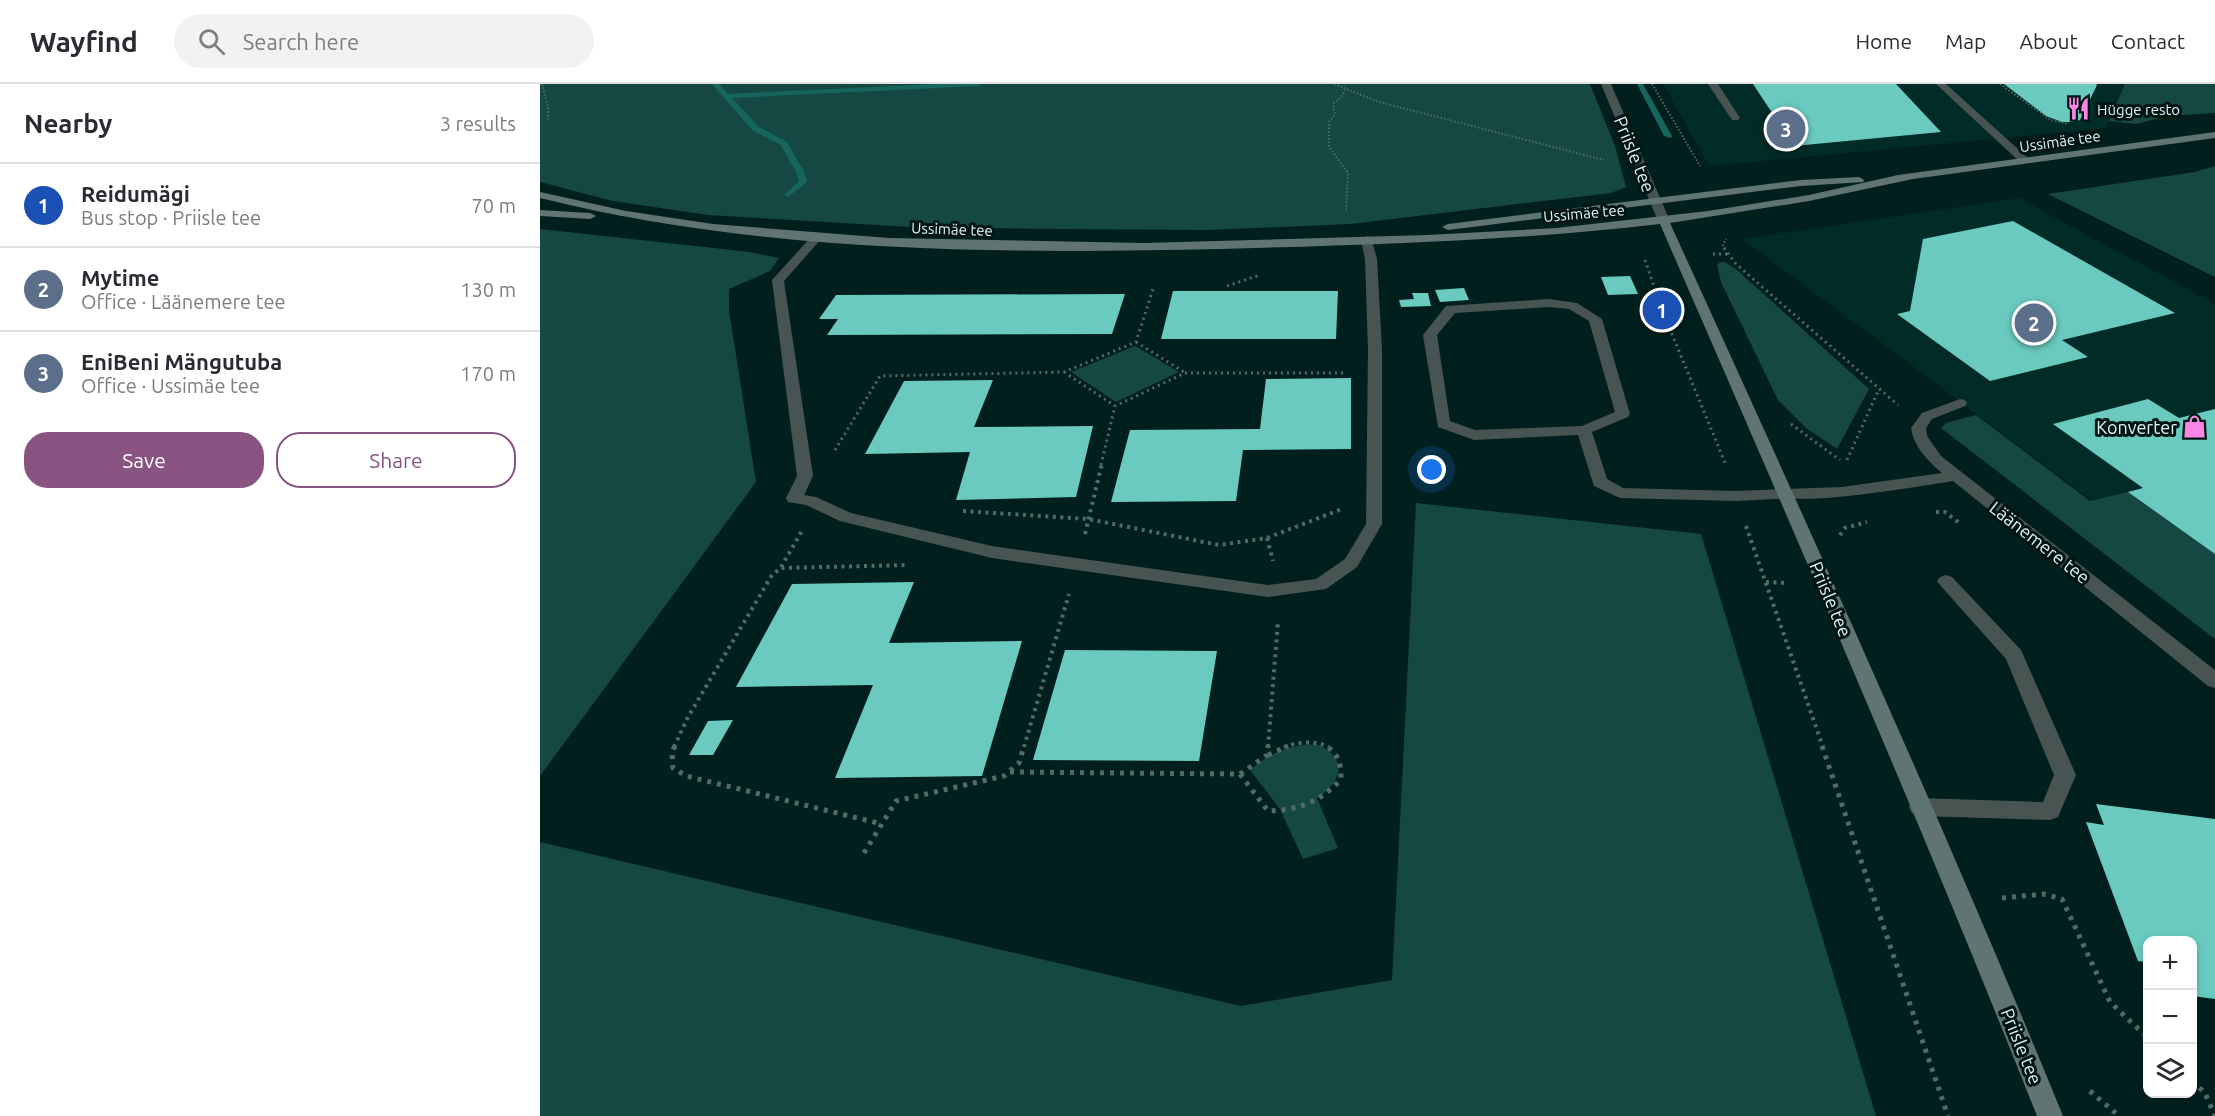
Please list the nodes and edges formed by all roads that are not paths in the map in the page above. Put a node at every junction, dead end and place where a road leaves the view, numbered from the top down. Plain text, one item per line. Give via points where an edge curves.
1 (1606, 84) edge
2 (1713, 84) edge
3 (1941, 84) edge
4 (1735, 118) dead end
5 (2215, 135) edge
6 (2025, 161) junction
7 (1909, 177) junction
8 (540, 197) edge
9 (1654, 202) junction
10 (540, 213) edge
11 (649, 220) junction
12 (1664, 221) junction
13 (816, 238) junction
14 (1366, 240) junction
15 (1960, 403) dead end
16 (1584, 430) junction
17 (1954, 476) junction
18 (1786, 494) junction
19 (1946, 581) dead end
20 (2215, 681) edge
21 (1920, 807) junction
22 (2050, 1116) edge

1 - 9 street, Priisle tee
2 - 4 street
3 - 6 street
5 - 6 street, Ussimäe tee
6 - 7 street, Ussimäe tee
7 - 9 street, Ussimäe tee via 1801,183
7 - 12 street, Ussimäe tee via 1826,196
8 - 11 street, Ussimäe tee
9 - 12 street, Priisle tee
9 - 14 street, Ussimäe tee
10 - 11 street
11 - 13 street, Ussimäe tee
12 - 14 street, Ussimäe tee via 1501,235
12 - 18 street, Priisle tee
13 - 14 street, Ussimäe tee via 1099,247
13 - 14 street via 778,280 805,476 794,498 846,517 992,552 1268,591 1320,585 1351,563 1374,524 1375,350 1371,259
15 - 17 street, Läänemere tee via 1925,417 1917,432 1922,445
16 - 16 street via 1623,414 1595,319 1572,306 1549,303 1451,309 1430,335 1443,424 1474,435
16 - 18 street via 1600,482 1620,493
17 - 18 street via 1842,492
17 - 20 street, Läänemere tee
18 - 21 street, Priisle tee
19 - 21 street via 2014,655 2065,775 2050,811
21 - 22 street, Priisle tee

